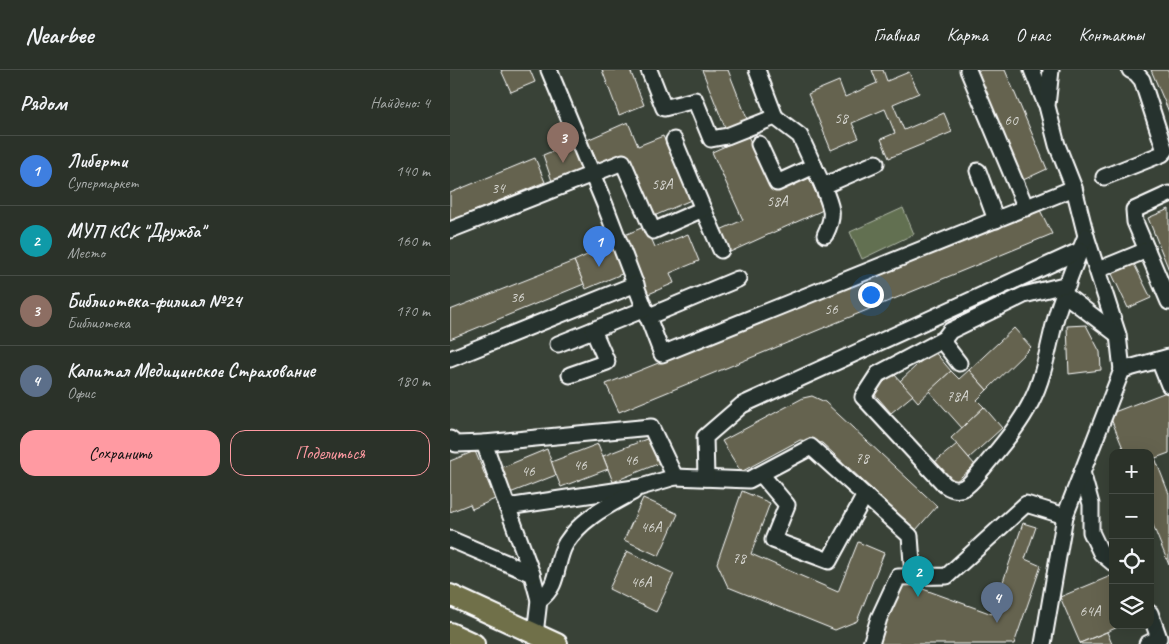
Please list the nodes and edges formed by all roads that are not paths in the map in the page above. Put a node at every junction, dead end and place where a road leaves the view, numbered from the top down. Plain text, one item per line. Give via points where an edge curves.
1 (549, 70) edge
2 (650, 70) edge
3 (757, 70) edge
4 (968, 70) edge
5 (1032, 70) edge
6 (1051, 70) edge
7 (1130, 70) edge
8 (1047, 106) junction
9 (775, 118) junction
10 (674, 140) dead end
11 (759, 144) dead end
12 (876, 163) dead end
13 (814, 166) junction
14 (978, 171) dead end
15 (592, 175) junction
16 (1104, 177) dead end
17 (823, 186) junction
18 (1074, 188) junction
19 (1169, 194) edge
20 (1026, 208) junction
21 (703, 209) junction
22 (996, 220) junction
23 (450, 230) edge
24 (825, 235) dead end
25 (1083, 243) junction
26 (721, 250) dead end
27 (1147, 250) junction
28 (1098, 270) junction
29 (738, 279) dead end
30 (636, 284) junction
31 (1066, 289) junction
32 (1169, 302) edge
33 (646, 313) junction
34 (593, 330) junction
35 (1118, 335) junction
36 (944, 339) junction
37 (558, 344) dead end
38 (1164, 358) edge
39 (450, 359) edge
40 (959, 364) dead end
41 (1122, 370) junction
42 (570, 375) dead end
43 (1169, 385) edge
44 (450, 439) edge
45 (484, 443) junction
46 (1082, 472) junction
47 (761, 474) junction
48 (675, 476) junction
49 (706, 478) junction
50 (641, 487) junction
51 (865, 495) junction
52 (507, 507) junction
53 (1066, 516) junction
54 (450, 539) edge
55 (1109, 560) edge
56 (532, 574) junction
57 (913, 576) junction
58 (450, 595) edge
59 (539, 600) junction
60 (1154, 624) edge
61 (450, 633) edge
62 (535, 634) junction
63 (474, 644) edge
64 (557, 644) edge
65 (871, 644) edge
66 (1043, 644) edge
67 (1147, 644) edge

1 - 15 street
2 - 9 street via 664,108 695,100 711,139
3 - 9 street
4 - 20 street
5 - 8 street
6 - 8 street
7 - 16 street via 1142,80 1165,150
8 - 18 street via 1057,145
9 - 13 street via 800,136
10 - 21 street
11 - 13 street via 777,183
12 - 17 street
13 - 17 street
14 - 22 street
15 - 21 street via 623,162 654,231
15 - 23 street
15 - 30 street
17 - 24 street via 833,212
18 - 20 street
18 - 25 street
19 - 27 street via 1134,210 1135,222
20 - 22 street
21 - 26 street
22 - 33 street via 662,354
25 - 28 street
25 - 31 street
25 - 49 street via 742,405 705,437
27 - 28 street
27 - 32 street
28 - 35 street
29 - 33 street
30 - 33 street
30 - 39 street
31 - 35 street
31 - 36 street via 1024,295 950,331
31 - 36 street via 1048,358 1031,402 1008,439 970,484 952,490 863,397 878,374
33 - 34 street
34 - 37 street
34 - 42 street via 607,362
35 - 41 street
36 - 40 street
38 - 41 street
38 - 43 street
41 - 46 street
44 - 45 street via 456,444
45 - 48 street via 651,427
45 - 52 street
46 - 53 street
46 - 55 street via 1091,504 1091,532 1101,553
47 - 49 street via 749,480
47 - 51 street via 811,447
47 - 51 street via 787,505 773,540 829,561
48 - 49 street
48 - 50 street
50 - 52 street
50 - 59 street via 593,514 579,526 565,545 549,592
51 - 57 street via 910,536
52 - 56 street
53 - 57 street via 1026,504 946,576
53 - 66 street
54 - 56 street
56 - 59 street
57 - 65 street via 898,577
58 - 62 main road
59 - 62 street
60 - 67 street via 1159,638
61 - 63 main road
62 - 64 main road

